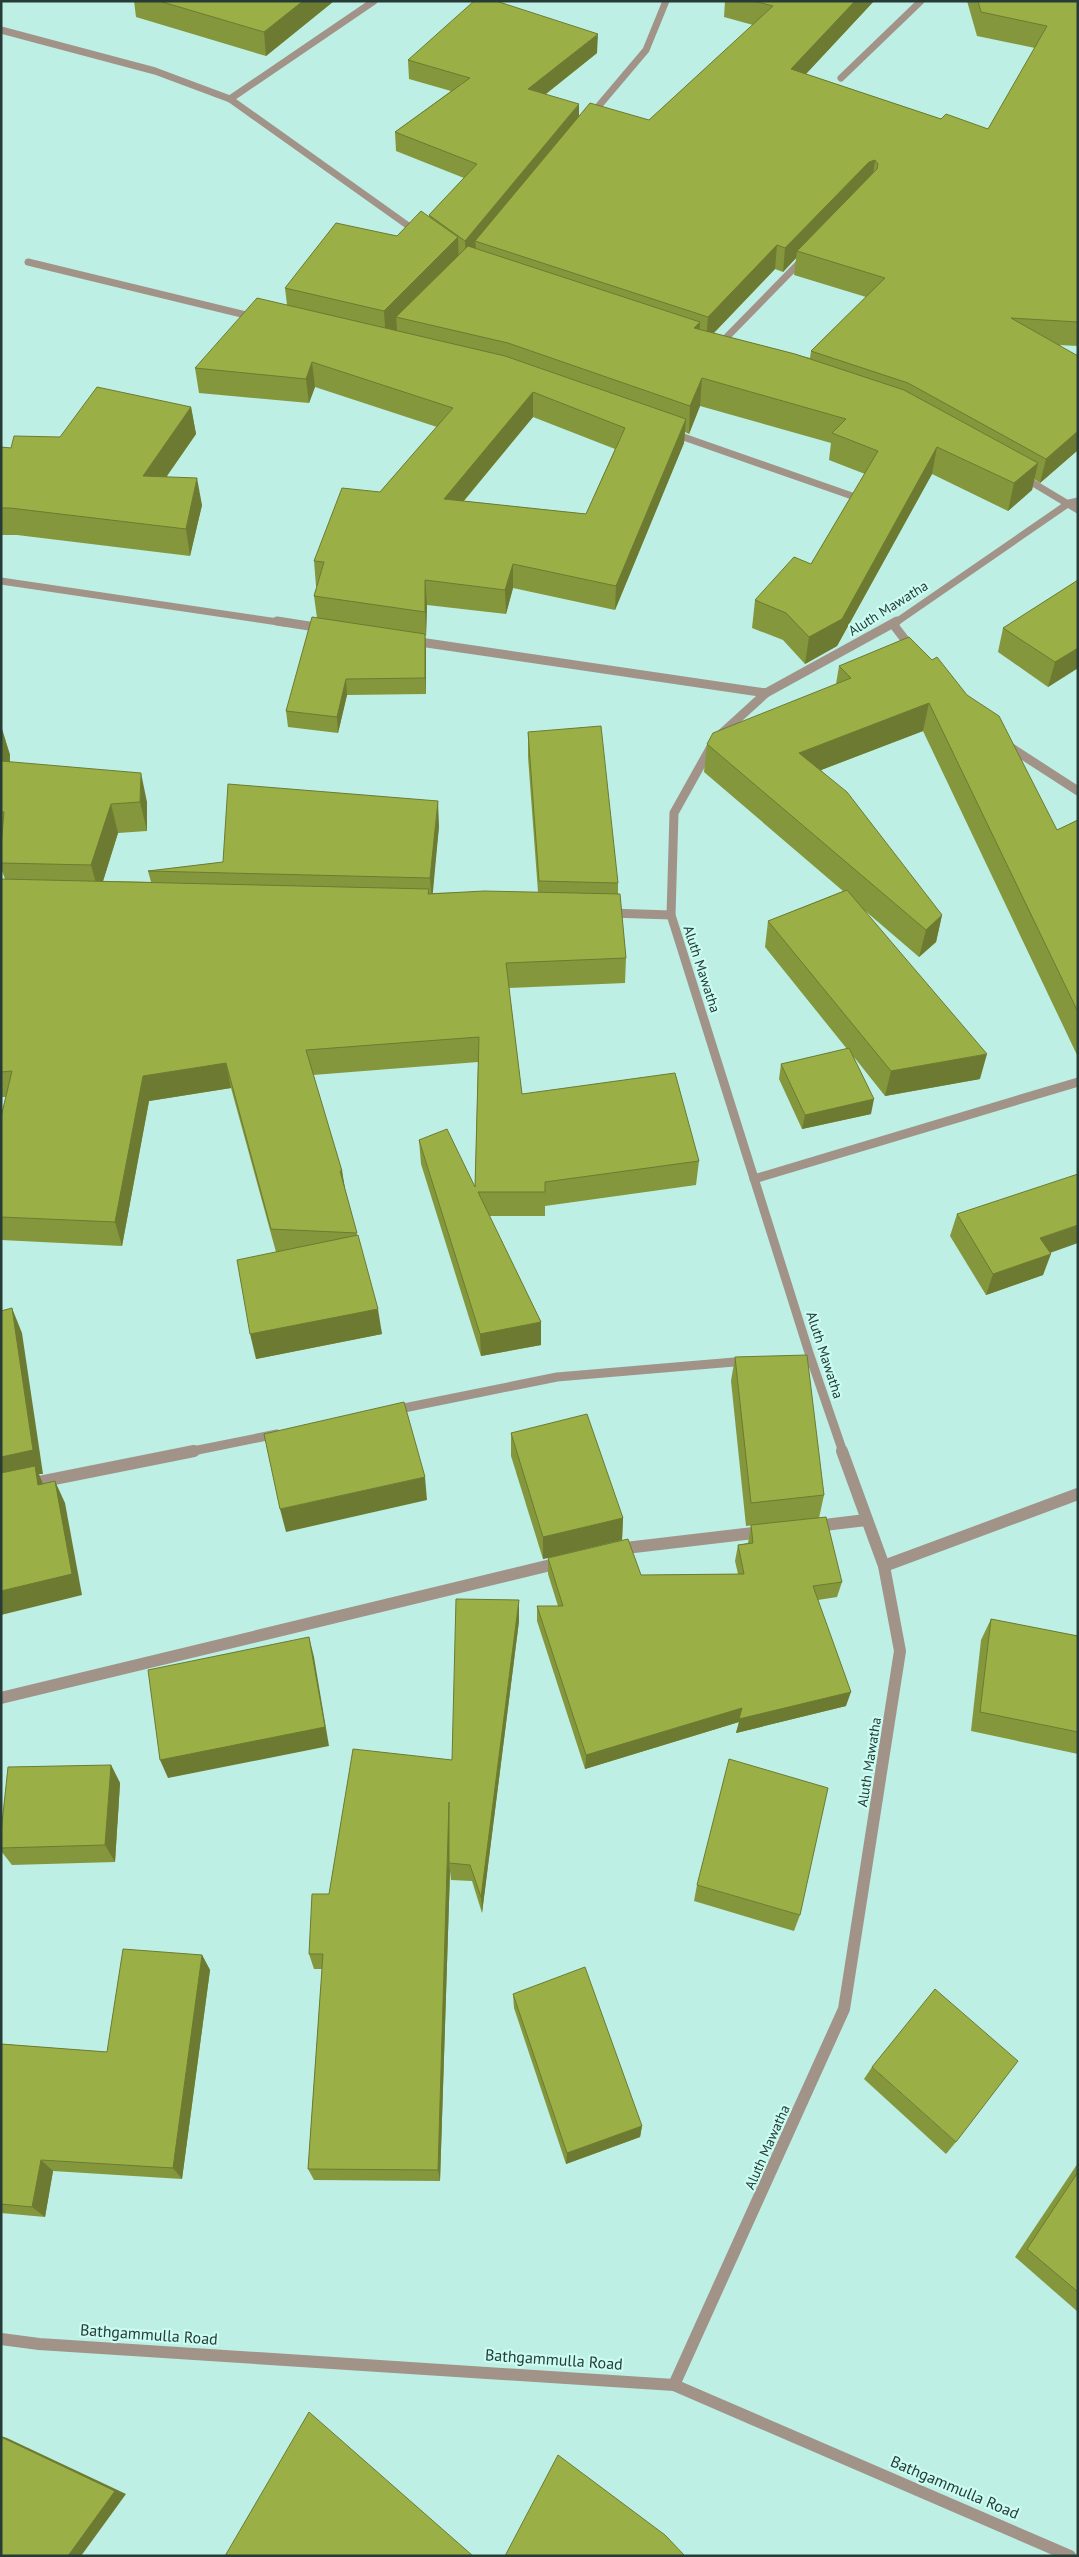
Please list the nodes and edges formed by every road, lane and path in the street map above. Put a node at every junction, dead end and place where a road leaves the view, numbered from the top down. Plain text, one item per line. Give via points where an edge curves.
1 (374, 1) edge
2 (666, 1) edge
3 (921, 1) edge
4 (1, 30) edge
5 (841, 78) dead end
6 (230, 99) junction
7 (584, 124) edge
8 (427, 239) edge
9 (810, 251) edge
10 (28, 262) dead end
11 (260, 318) edge
12 (707, 345) edge
13 (716, 348) junction
14 (726, 352) edge
15 (667, 431) edge
16 (1019, 475) edge
17 (855, 497) edge
18 (1075, 505) edge
19 (1, 581) edge
20 (892, 624) junction
21 (334, 630) edge
22 (403, 640) edge
23 (917, 655) edge
24 (766, 693) junction
25 (998, 739) edge
26 (1078, 791) edge
27 (601, 913) edge
28 (671, 915) junction
29 (1078, 1082) edge
30 (754, 1179) junction
31 (762, 1360) edge
32 (381, 1413) edge
33 (284, 1433) edge
34 (21, 1486) edge
35 (1078, 1494) edge
36 (866, 1520) junction
37 (807, 1527) edge
38 (778, 1530) edge
39 (602, 1553) edge
40 (572, 1560) edge
41 (884, 1566) junction
42 (1, 1698) edge
43 (1, 2339) edge
44 (674, 2385) junction
45 (1070, 2556) edge

1 - 6 street
2 - 7 street via 646,50
3 - 5 street
4 - 6 street via 155,72
6 - 8 street
9 - 13 street
10 - 11 street
12 - 13 street
13 - 14 street
15 - 17 street
16 - 18 street
18 - 20 street, Aluth Mawatha
19 - 21 street
20 - 23 street
20 - 24 street, Aluth Mawatha
22 - 24 street
24 - 28 street, Aluth Mawatha via 714,740 674,813
25 - 26 street
27 - 28 street
28 - 30 street, Aluth Mawatha
29 - 30 street
30 - 36 street, Aluth Mawatha via 806,1356
31 - 32 street via 557,1378
33 - 34 street
35 - 41 street
36 - 37 street
36 - 41 street, Aluth Mawatha
38 - 39 street
40 - 42 street
41 - 44 street, Aluth Mawatha via 900,1651 844,2009
43 - 44 street, Bathgammulla Road
44 - 45 street, Bathgammulla Road

